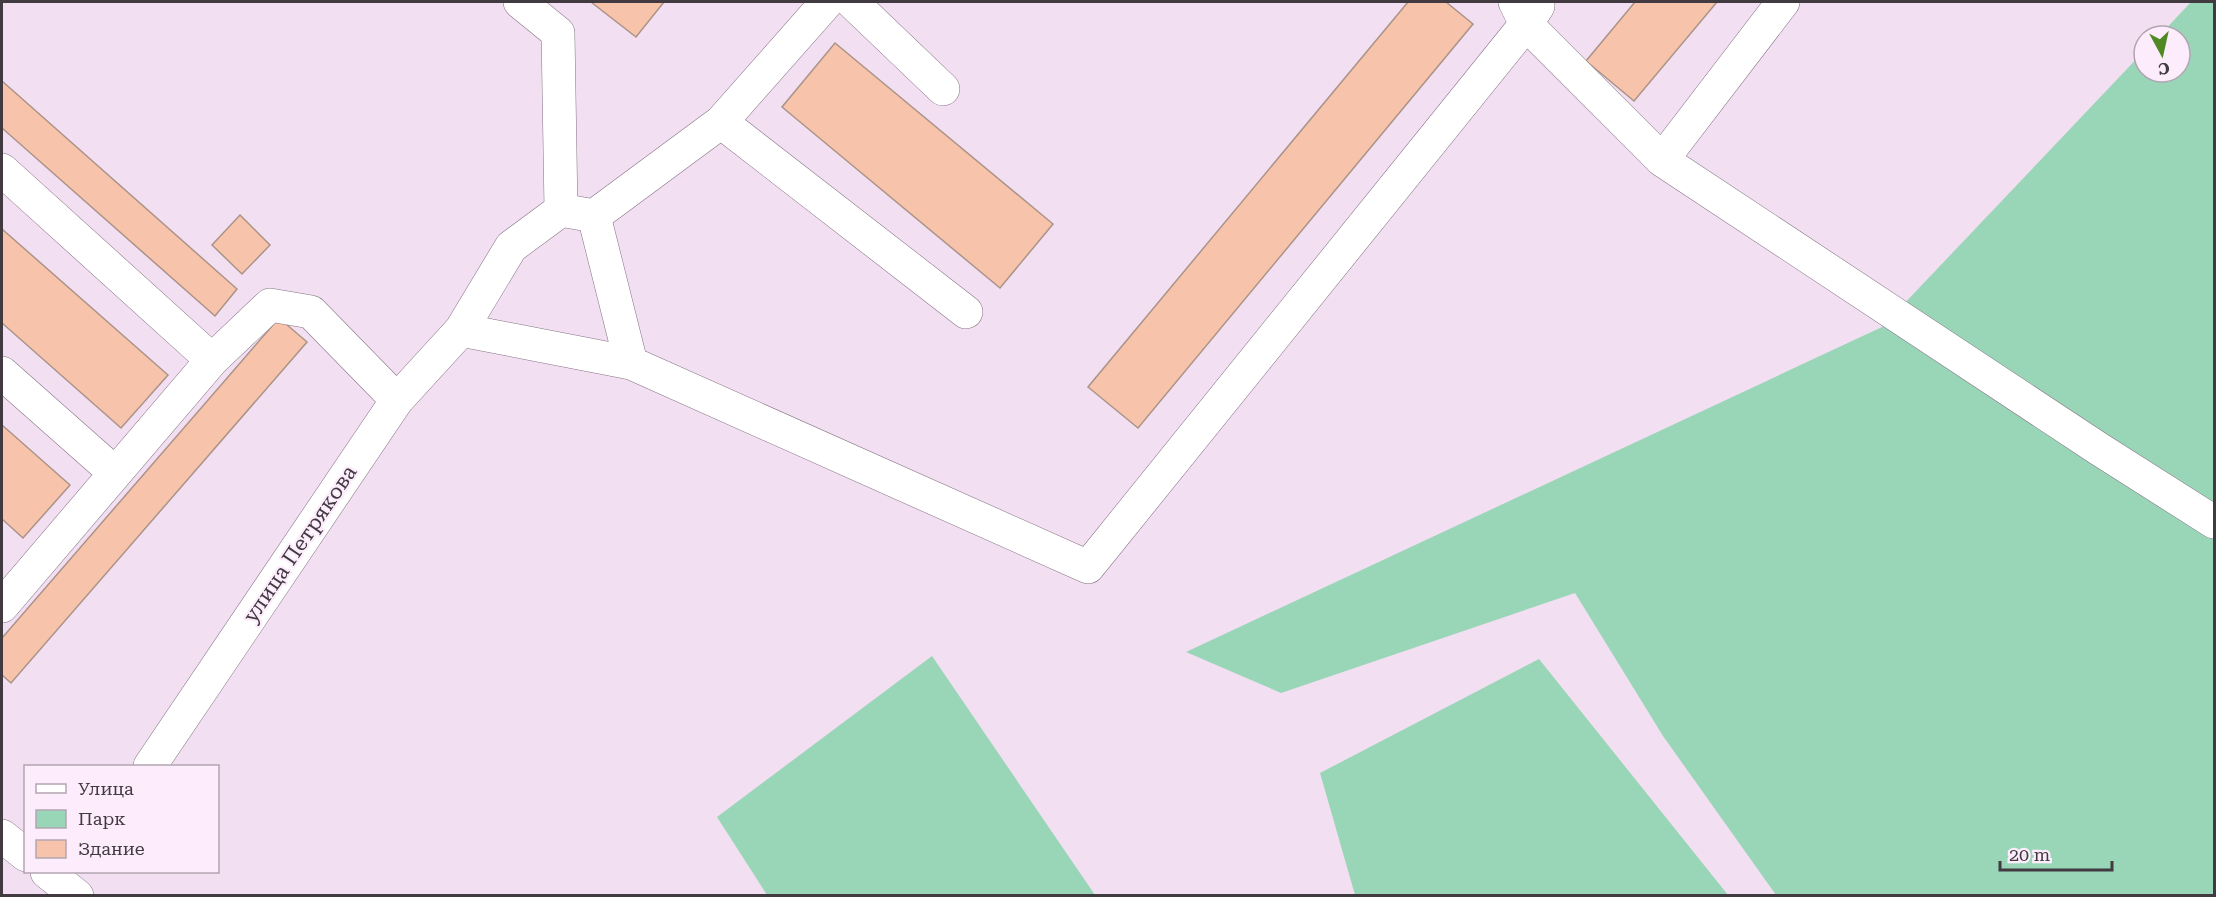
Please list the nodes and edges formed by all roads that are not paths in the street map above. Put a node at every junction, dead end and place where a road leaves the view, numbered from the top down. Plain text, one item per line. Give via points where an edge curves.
1 (520, 2) edge
2 (827, 2) edge
3 (852, 2) edge
4 (1783, 2) edge
5 (1527, 9) edge
6 (943, 89) dead end
7 (721, 122) junction
8 (1662, 160) junction
9 (2, 170) edge
10 (561, 210) junction
11 (594, 216) junction
12 (966, 312) dead end
13 (461, 330) junction
14 (212, 360) junction
15 (631, 363) junction
16 (2, 373) edge
17 (397, 400) junction
18 (115, 473) junction
19 (2214, 522) edge
20 (7, 588) edge
21 (151, 765) edge
22 (2, 836) edge
23 (24, 853) edge

1 - 10 street via 558,33
2 - 7 street
3 - 6 street
4 - 8 street
5 - 8 street
5 - 15 street via 1088,567
7 - 11 street
7 - 12 street
8 - 19 street
9 - 14 street
10 - 11 street
10 - 13 street, улица Петрякова via 511,247
11 - 15 street
13 - 15 street
13 - 17 street, улица Петрякова
14 - 17 street via 270,305 311,312
14 - 18 street
16 - 18 street
17 - 21 street, улица Петрякова
18 - 20 street
22 - 23 street

